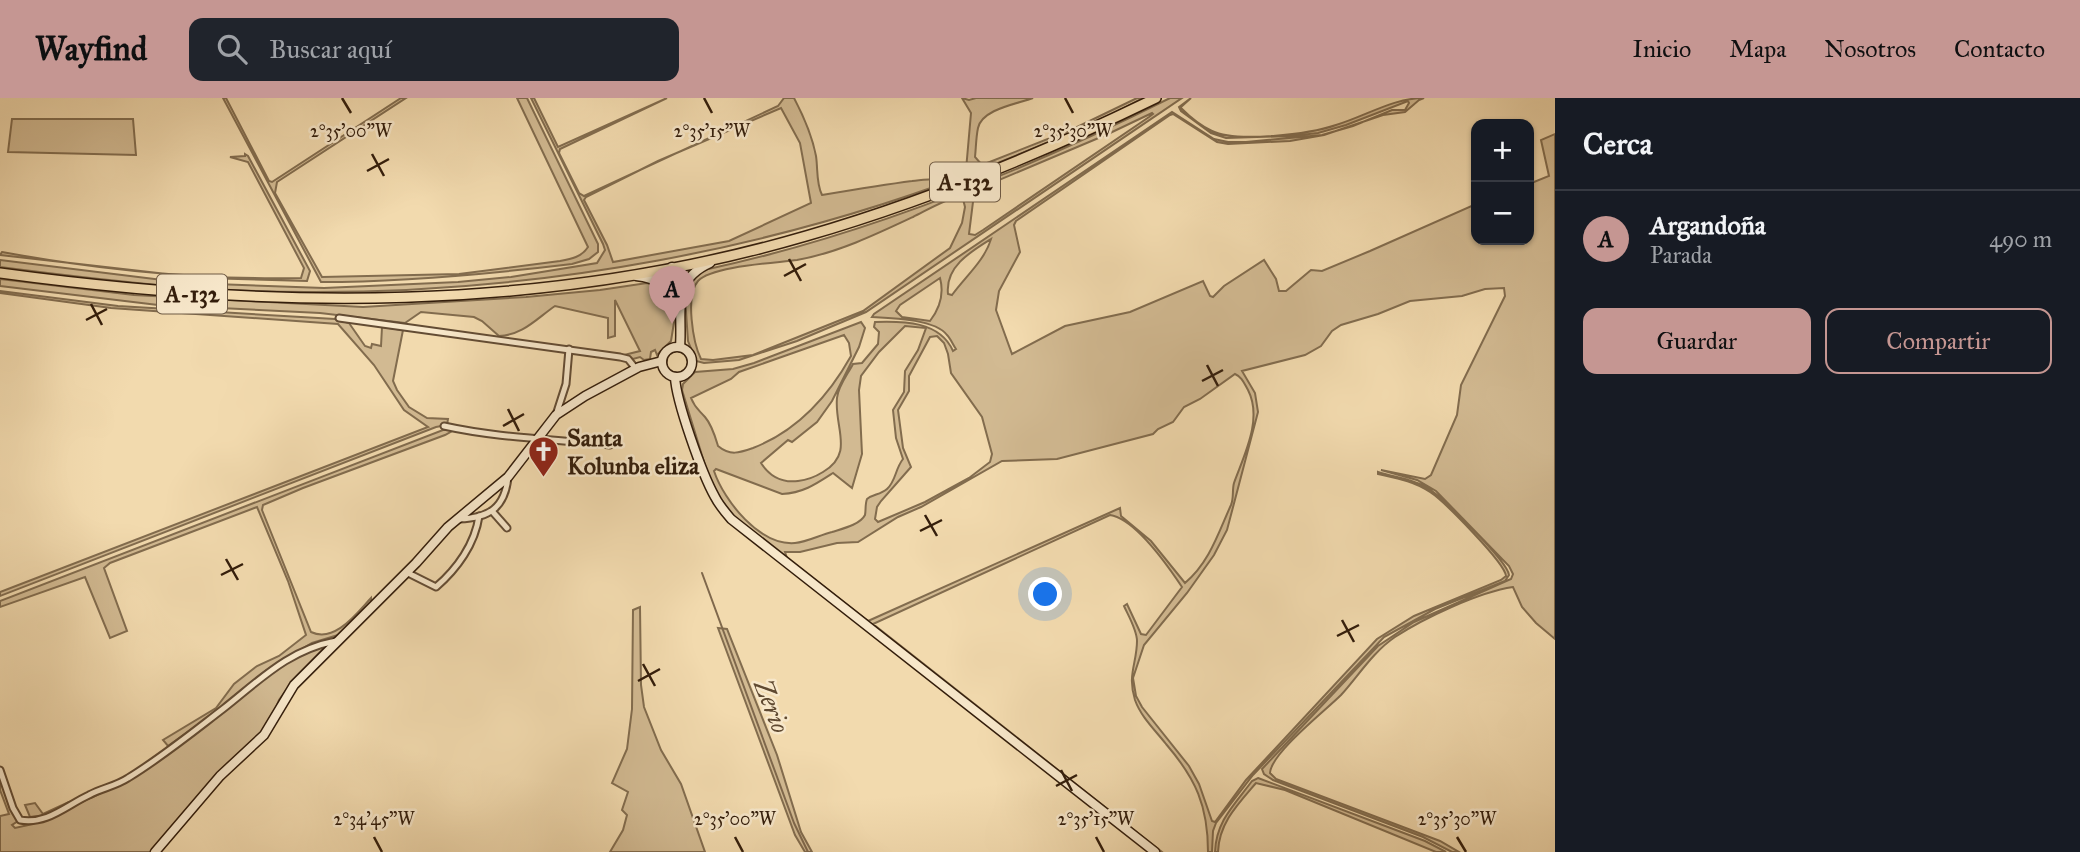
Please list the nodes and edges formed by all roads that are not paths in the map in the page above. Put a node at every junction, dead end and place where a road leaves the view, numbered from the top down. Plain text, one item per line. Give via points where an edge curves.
1 (1156, 98) edge
2 (728, 256) junction
3 (672, 267) junction
4 (0, 273) edge
5 (629, 276) junction
6 (684, 284) junction
7 (669, 289) junction
8 (681, 305) junction
9 (339, 318) dead end
10 (681, 347) junction
11 (569, 349) junction
12 (662, 361) junction
13 (636, 369) junction
14 (675, 377) junction
15 (556, 415) junction
16 (444, 426) dead end
17 (537, 437) junction
18 (610, 446) dead end
19 (508, 477) junction
20 (492, 511) junction
21 (479, 516) junction
22 (457, 519) junction
23 (507, 527) dead end
24 (407, 572) junction
25 (336, 641) junction
26 (0, 770) edge
27 (155, 852) edge
28 (1155, 852) edge

1 - 2 main road, A-132 via 1086,132 942,190 805,236
2 - 3 main road, A-132
2 - 6 street via 697,269
3 - 5 main road, A-132
3 - 6 street
3 - 7 street
4 - 5 main road, A-132 via 208,295 333,299 491,293
5 - 7 street via 649,277
6 - 8 street
7 - 8 street
8 - 10 street
9 - 11 street
10 - 12 street via 666,351
10 - 14 street via 688,352 691,365 685,374
11 - 13 street via 628,359
11 - 15 street via 566,384
12 - 13 street
12 - 14 street via 666,372
13 - 15 street
14 - 28 street via 706,477 731,519
15 - 17 street
16 - 17 street via 481,434
17 - 18 street
17 - 19 street
19 - 20 street via 507,492
19 - 22 street
20 - 21 street
20 - 23 street
21 - 22 street
21 - 24 street via 469,548 436,587
22 - 24 street
24 - 25 street
25 - 26 street via 313,645 267,672 127,779 51,816 20,820
25 - 27 street via 294,685 264,735 220,776

